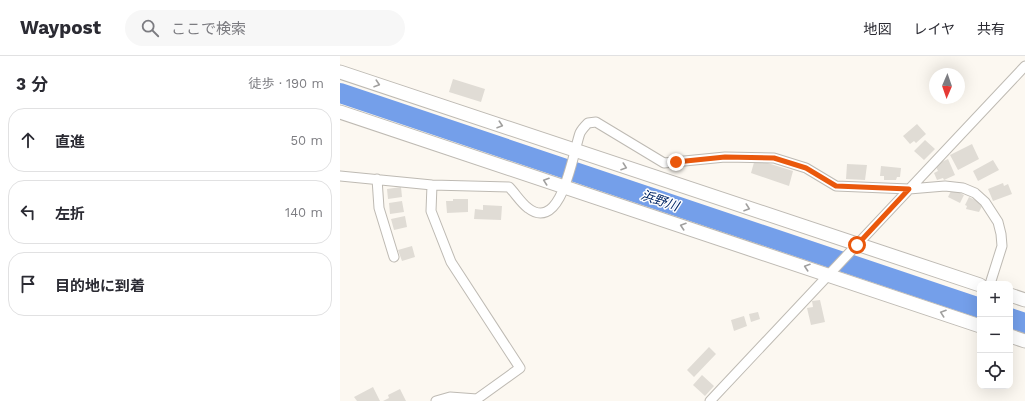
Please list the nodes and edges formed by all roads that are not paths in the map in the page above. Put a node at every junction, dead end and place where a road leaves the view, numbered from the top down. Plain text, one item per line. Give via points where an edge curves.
1 (1025, 66) edge
2 (340, 72) edge
3 (340, 112) edge
4 (576, 151) junction
5 (340, 176) edge
6 (377, 179) junction
7 (432, 185) junction
8 (564, 187) junction
9 (909, 189) junction
10 (857, 245) junction
11 (394, 257) dead end
12 (830, 275) junction
13 (991, 281) edge
14 (977, 284) edge
15 (1013, 296) edge
16 (1025, 300) edge
17 (977, 325) edge
18 (1013, 337) edge
19 (1025, 341) edge
20 (436, 401) edge
21 (710, 401) edge

1 - 9 street
2 -> 4 street
8 -> 3 street
4 - 8 street
4 - 9 street via 581,132 588,123 596,122 664,163 725,157 774,158 806,168 836,186
4 -> 10 street
5 - 6 street
6 - 7 street
6 - 11 street via 379,208
7 - 8 street via 510,187 528,208 539,213 554,208
7 - 20 street via 431,211 451,262 520,368 477,399 450,397
12 -> 8 street
9 - 10 street
9 - 13 street via 944,186 963,188 986,202 1002,234 1002,246
10 - 12 street
10 - 14 street
17 -> 12 street
12 - 21 street
15 - 16 street
18 - 19 street

